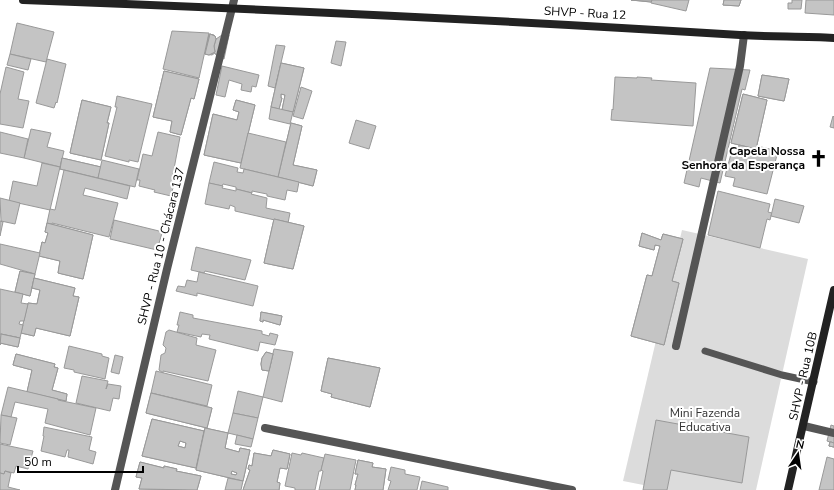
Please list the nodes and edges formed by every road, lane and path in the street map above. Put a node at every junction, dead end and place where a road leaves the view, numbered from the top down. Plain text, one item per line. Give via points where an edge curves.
1 (23, 0) edge
2 (233, 4) edge
3 (744, 35) junction
4 (834, 38) edge
5 (834, 290) edge
6 (676, 346) dead end
7 (705, 351) dead end
8 (814, 382) junction
9 (804, 426) junction
10 (265, 428) dead end
11 (834, 433) edge
12 (115, 490) edge
13 (572, 490) edge
14 (788, 490) edge

1 - 2 street, SHVP - Rua 12
2 - 3 street, SHVP - Rua 12
2 - 12 street, SHVP - Rua 10 - Chácara 137
3 - 4 street, SHVP - Rua 12
3 - 6 street via 740,66
5 - 8 street, SHVP - Rua 10B
7 - 8 lane via 782,375
8 - 9 street, SHVP - Rua 10B
9 - 11 street
9 - 14 street, SHVP - Rua 10B
10 - 13 street

